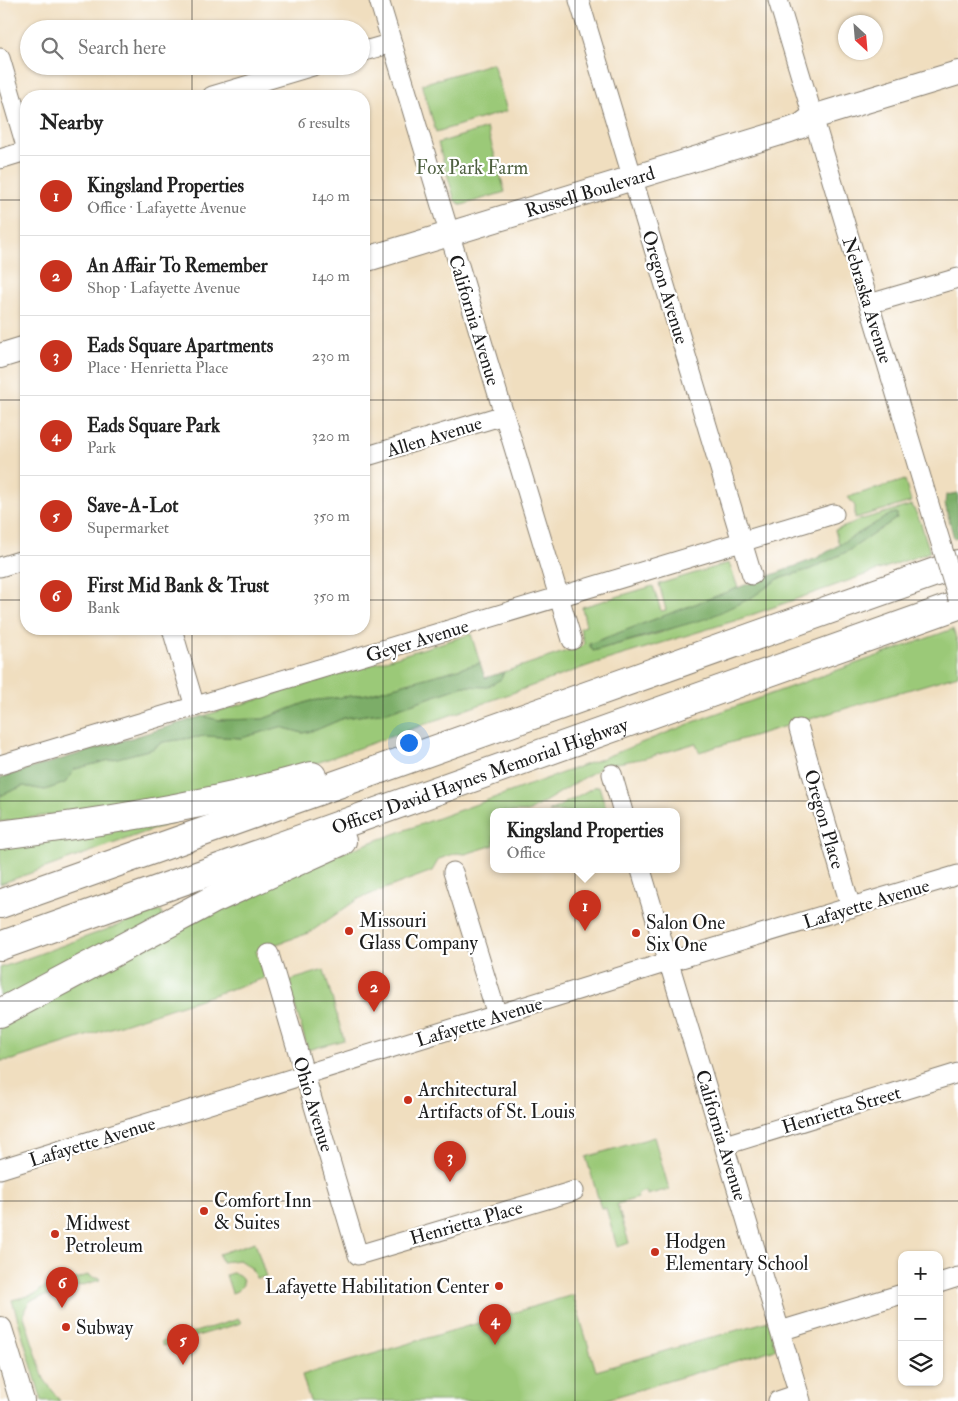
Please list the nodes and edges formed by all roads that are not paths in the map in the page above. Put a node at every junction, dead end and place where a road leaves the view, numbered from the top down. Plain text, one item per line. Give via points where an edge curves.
1 (379, 0) edge
2 (579, 0) edge
3 (778, 0) edge
4 (392, 43) junction
5 (370, 49) edge
6 (0, 58) edge
7 (958, 74) edge
8 (283, 75) edge
9 (232, 90) edge
10 (813, 117) junction
11 (20, 126) edge
12 (20, 153) edge
13 (0, 159) edge
14 (631, 172) junction
15 (447, 228) junction
16 (370, 245) edge
17 (370, 258) edge
18 (958, 278) edge
19 (869, 304) junction
20 (20, 350) edge
21 (0, 356) edge
22 (20, 365) edge
23 (0, 371) edge
24 (504, 415) junction
25 (370, 455) edge
26 (834, 514) dead end
27 (742, 542) junction
28 (20, 562) edge
29 (958, 564) edge
30 (0, 567) edge
31 (752, 575) dead end
32 (559, 597) junction
33 (958, 599) edge
34 (958, 605) edge
35 (174, 635) edge
36 (572, 640) dead end
37 (195, 707) junction
38 (799, 730) dead end
39 (0, 766) edge
40 (378, 770) junction
41 (612, 774) dead end
42 (436, 791) junction
43 (623, 808) edge
44 (0, 835) edge
45 (453, 872) dead end
46 (642, 873) edge
47 (958, 875) edge
48 (0, 904) edge
49 (851, 908) junction
50 (0, 946) edge
51 (269, 954) dead end
52 (670, 962) junction
53 (0, 1013) edge
54 (497, 1016) junction
55 (958, 1073) edge
56 (306, 1074) junction
57 (725, 1145) junction
58 (0, 1169) edge
59 (574, 1191) dead end
60 (358, 1255) joint
61 (958, 1277) edge
62 (943, 1282) edge
63 (898, 1295) edge
64 (0, 1329) edge
65 (780, 1331) junction
66 (800, 1398) edge
67 (22, 1401) edge
68 (778, 1401) edge

1 - 4 street, California Avenue
2 - 14 street, Oregon Avenue
3 - 10 street, Nebraska Avenue
4 - 5 street
4 - 15 street, California Avenue
6 - 11 street
7 - 10 main road, Russell Boulevard
8 - 9 street
10 - 14 main road, Russell Boulevard via 790,130
10 - 19 street, Nebraska Avenue
12 - 13 street
14 - 15 main road, Russell Boulevard
14 - 27 street, Oregon Avenue
15 - 16 main road, Russell Boulevard
15 - 17 main road, Russell Boulevard
15 - 24 street, California Avenue
18 - 19 street
19 - 33 street, Nebraska Avenue, bridge
20 - 21 main road
22 - 23 main road
24 - 25 street, Allen Avenue
24 - 32 street, California Avenue
26 - 27 street, Geyer Avenue
27 - 31 street, Oregon Avenue
27 - 32 street, Geyer Avenue
28 - 30 street
29 - 40 highway, Officer David Haynes Memorial Highway
32 - 36 street, California Avenue
32 - 37 street, Geyer Avenue
34 - 42 highway, Officer David Haynes Memorial Highway
35 - 37 street
37 - 39 street, Geyer Avenue
38 - 49 street, Oregon Place
40 - 44 highway via 340,769 168,810
40 - 48 highway, Officer David Haynes Memorial Highway
41 - 43 street
42 - 50 highway, Officer David Haynes Memorial Highway
42 - 53 highway via 379,824 214,899
45 - 54 street
46 - 52 street, California Avenue
47 - 49 street, Lafayette Avenue
49 - 52 street, Lafayette Avenue
51 - 56 street, Ohio Avenue
52 - 54 street, Lafayette Avenue
52 - 57 street, California Avenue
54 - 56 street, Lafayette Avenue
55 - 57 street, Henrietta Street
56 - 58 street, Lafayette Avenue
56 - 60 street, Ohio Avenue
57 - 65 street, California Avenue
59 - 60 street, Henrietta Place
61 - 62 street
63 - 65 street
64 - 67 main road
65 - 66 street, California Avenue
66 - 68 street

